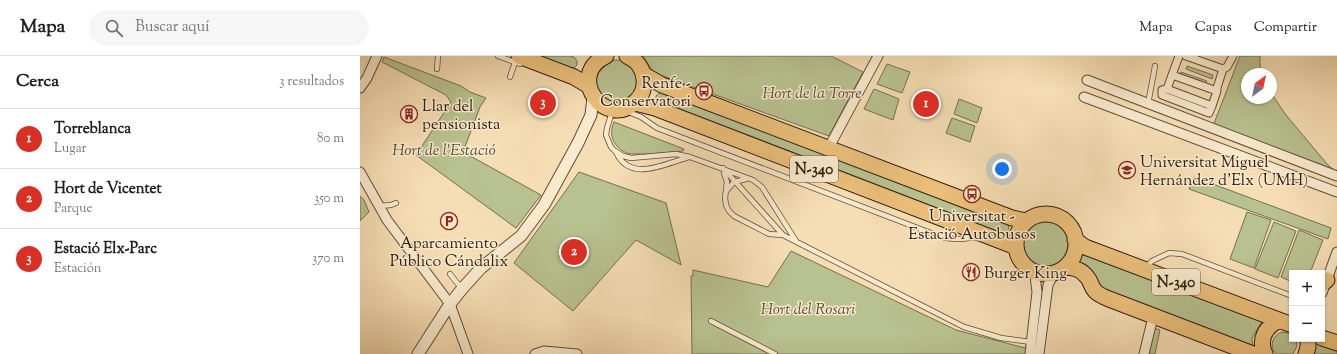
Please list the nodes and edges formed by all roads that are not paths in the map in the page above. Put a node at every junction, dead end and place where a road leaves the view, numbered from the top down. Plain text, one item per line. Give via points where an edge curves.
1 (377, 56) edge
2 (498, 56) edge
3 (601, 56) edge
4 (878, 56) edge
5 (1179, 56) edge
6 (1186, 56) edge
7 (1233, 56) edge
8 (437, 60) edge
9 (519, 61) edge
10 (639, 66) edge
11 (1155, 66) dead end
12 (437, 69) dead end
13 (1223, 69) junction
14 (1172, 75) junction
15 (510, 77) dead end
16 (1087, 80) dead end
17 (1104, 87) junction
18 (360, 88) edge
19 (591, 91) junction
20 (1216, 91) junction
21 (1084, 97) dead end
22 (1099, 102) junction
23 (635, 103) junction
24 (1148, 104) junction
25 (617, 109) junction
26 (828, 149) junction
27 (615, 151) junction
28 (690, 157) junction
29 (723, 168) junction
30 (360, 172) edge
31 (1334, 175) edge
32 (747, 178) junction
33 (734, 182) junction
34 (726, 192) junction
35 (1337, 192) edge
36 (396, 203) dead end
37 (379, 206) junction
38 (1026, 221) junction
39 (783, 235) junction
40 (992, 237) junction
41 (1075, 240) junction
42 (797, 243) junction
43 (1016, 248) junction
44 (1337, 252) edge
45 (1143, 269) junction
46 (1030, 270) junction
47 (1059, 270) junction
48 (450, 274) dead end
49 (1325, 283) edge
50 (462, 289) junction
51 (1289, 295) edge
52 (450, 304) junction
53 (1153, 316) junction
54 (1287, 320) edge
55 (711, 321) dead end
56 (1325, 339) edge
57 (1031, 342) junction
58 (1308, 342) edge
59 (1337, 344) edge
60 (418, 354) edge
61 (468, 354) edge
62 (535, 354) edge
63 (577, 354) edge
64 (775, 354) edge
65 (1030, 354) edge
66 (1039, 354) edge
67 (1144, 354) edge
68 (1253, 354) edge
69 (1265, 354) edge
70 (1306, 354) edge

1 - 18 street
2 - 9 lane
3 - 19 highway via 590,76
4 - 26 street
5 - 14 street
6 - 13 street
7 - 13 street
8 - 12 lane
9 - 15 lane
9 - 19 highway via 574,77
10 - 23 highway, N-340 via 644,87
10 - 26 highway, N-340 via 662,85
11 - 24 lane
13 - 20 street
14 - 20 street
14 - 20 street via 1167,89 1212,106
16 - 17 street
17 - 22 street via 1097,94
17 - 24 street
19 - 25 highway via 602,105
19 - 50 street via 591,115 544,205 522,236 481,268
21 - 22 street
22 - 35 street
23 - 25 highway
23 - 40 highway, N-340 via 655,108
24 - 31 street
25 - 27 lane via 609,120 606,135
25 - 40 lane via 641,116 657,128 945,239
26 - 38 highway, N-340
27 - 28 lane via 631,158 676,154
27 - 28 lane via 626,166 645,170
28 - 29 lane
29 - 32 lane
29 - 33 lane
29 - 34 lane via 727,182
30 - 37 street
32 - 33 lane
32 - 42 lane via 762,187
33 - 34 lane
33 - 39 lane
34 - 39 lane via 726,205 734,216 769,234
36 - 37 lane
37 - 52 street
38 - 41 highway via 1041,215 1056,217 1069,226
38 - 43 highway via 1018,234
39 - 42 lane
40 - 43 highway, N-340
41 - 45 highway, N-340 via 1085,247
41 - 47 highway via 1074,255
42 - 57 lane via 964,327 1001,338
43 - 46 highway via 1018,257
44 - 49 street
45 - 51 lane via 1152,261 1169,253 1182,254
45 - 54 highway, N-340
46 - 47 highway, N-340 via 1042,274
46 - 57 street via 1035,276 1037,292
47 - 53 highway, N-340 via 1071,267 1088,277 1100,295
47 - 66 street via 1048,285
48 - 50 lane
50 - 52 street
52 - 60 street
52 - 61 street
53 - 67 street
53 - 68 highway, N-340
54 - 69 highway, N-340 via 1269,327 1263,336
55 - 64 lane
56 - 59 highway
57 - 65 street
58 - 70 highway
62 - 63 street via 544,351

